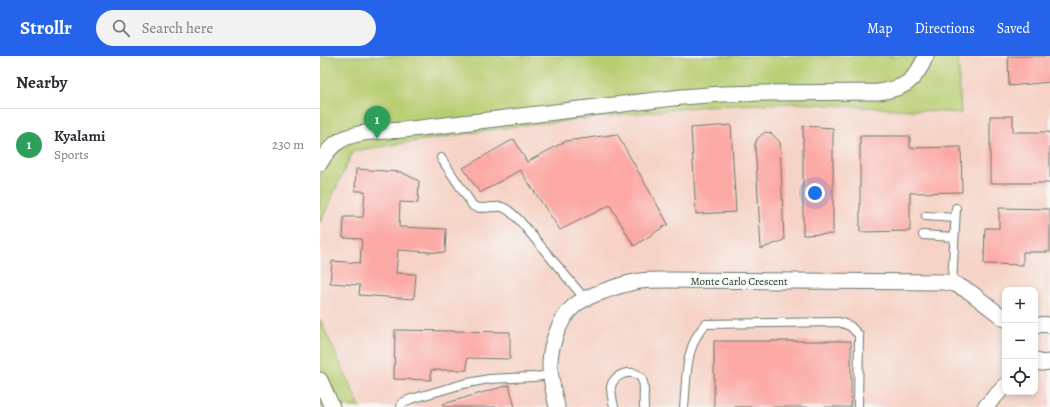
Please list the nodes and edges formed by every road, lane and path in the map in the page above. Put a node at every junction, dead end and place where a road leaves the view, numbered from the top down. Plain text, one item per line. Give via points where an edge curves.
1 (926, 56) edge
2 (441, 158) dead end
3 (320, 163) edge
4 (956, 208) dead end
5 (926, 216) dead end
6 (955, 218) junction
7 (923, 235) dead end
8 (954, 237) junction
9 (952, 284) junction
10 (585, 299) junction
11 (1002, 317) edge
12 (1038, 324) edge
13 (1050, 325) edge
14 (1038, 362) edge
15 (1050, 362) edge
16 (551, 375) junction
17 (320, 380) edge
18 (1002, 389) edge
19 (332, 407) edge
20 (401, 407) edge
21 (557, 407) edge
22 (614, 407) edge
23 (644, 407) edge
24 (684, 407) edge
25 (858, 407) edge
26 (985, 407) edge

1 - 3 street via 914,78 891,91 696,96 370,132 341,140 330,148
2 - 10 lane via 473,206 503,207 508,210
4 - 6 lane
5 - 6 lane
6 - 8 lane
7 - 8 lane
8 - 9 lane
9 - 10 street, Monte Carlo Crescent via 639,281 614,287
9 - 11 street, Monte Carlo Crescent via 970,292
10 - 16 street, Monte Carlo Crescent via 566,315 558,330 550,361
12 - 13 street
14 - 15 street
16 - 20 lane via 497,378 463,384 411,399 402,403
16 - 21 street, Monte Carlo Crescent
17 - 19 street
18 - 26 street
22 - 23 lane via 611,387 615,379 622,374 633,372 643,381
24 - 25 lane via 689,354 699,331 706,324 839,322 850,326 859,335

